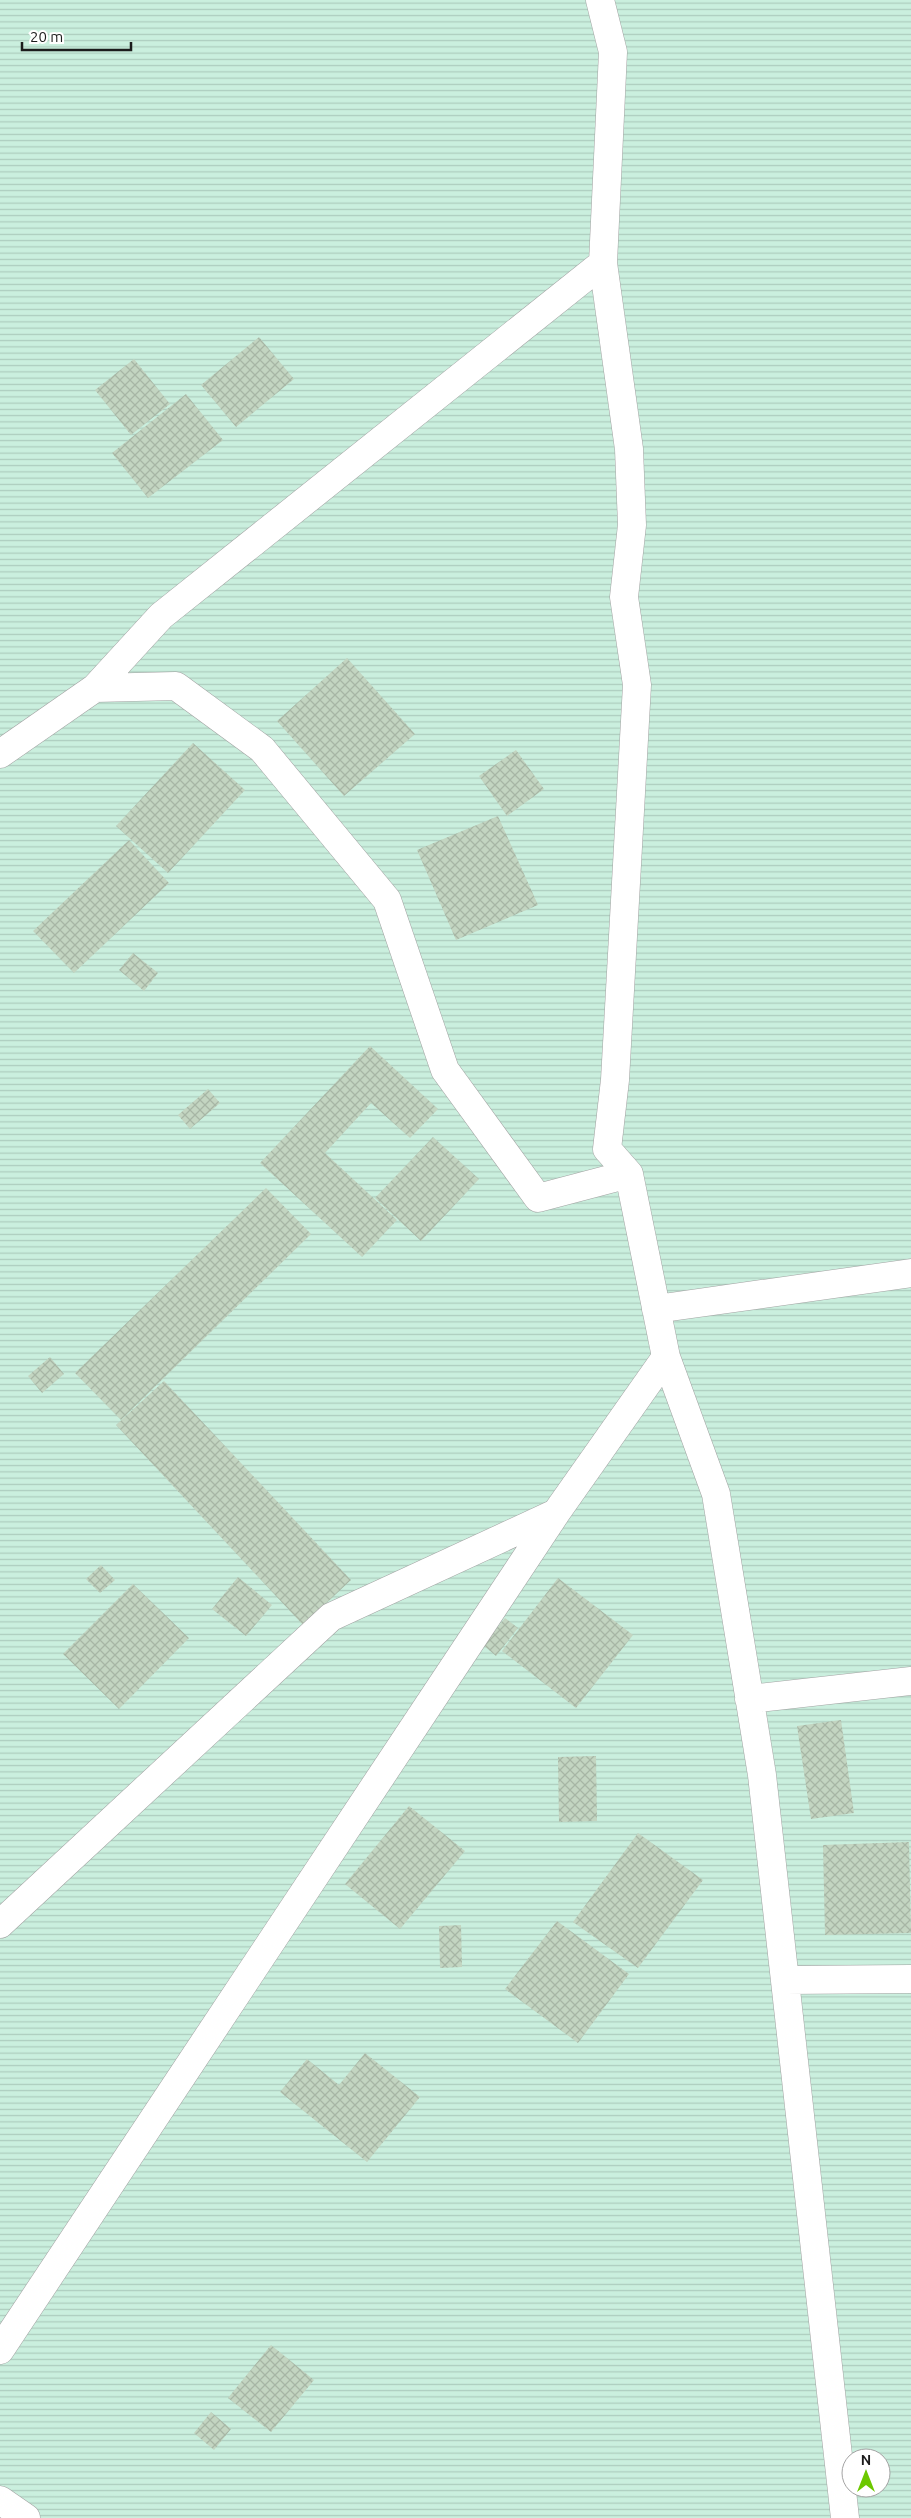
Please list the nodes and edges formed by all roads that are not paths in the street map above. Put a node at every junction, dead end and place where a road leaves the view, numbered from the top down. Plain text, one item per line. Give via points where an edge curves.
1 (600, 0) edge
2 (603, 263) junction
3 (95, 688) junction
4 (0, 754) edge
5 (629, 1174) junction
6 (911, 1273) edge
7 (656, 1309) junction
8 (666, 1357) junction
9 (556, 1513) junction
10 (911, 1681) edge
11 (750, 1698) junction
12 (0, 1924) edge
13 (911, 1979) edge
14 (785, 1980) junction
15 (0, 2350) edge
16 (0, 2500) edge
17 (26, 2518) edge
18 (845, 2518) edge

1 - 2 street via 613,52
2 - 3 street via 161,616
2 - 5 street via 629,449 632,525 624,597 637,684 615,1080 607,1149
3 - 4 street
3 - 5 street via 176,686 262,749 387,900 445,1070 538,1198
5 - 7 street
6 - 7 street
7 - 8 street
8 - 9 street
8 - 11 street via 716,1494
9 - 12 street via 331,1617
9 - 15 street
10 - 11 street
11 - 14 street
13 - 14 street
14 - 18 street
16 - 17 street

